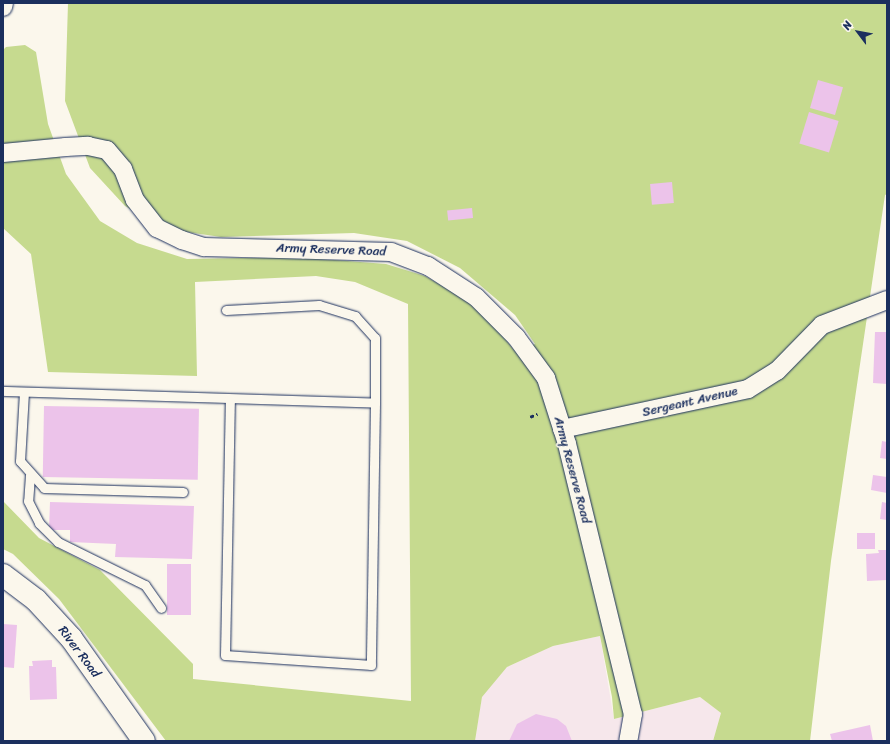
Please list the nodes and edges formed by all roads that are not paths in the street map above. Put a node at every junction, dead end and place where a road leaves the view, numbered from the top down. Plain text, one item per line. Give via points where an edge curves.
1 (4, 3) edge
2 (3, 7) edge
3 (3, 153) edge
4 (887, 300) edge
5 (226, 310) dead end
6 (3, 391) edge
7 (24, 392) junction
8 (230, 400) junction
9 (375, 403) junction
10 (562, 429) junction
11 (30, 475) junction
12 (183, 492) dead end
13 (3, 575) edge
14 (161, 608) dead end
15 (144, 741) edge
16 (628, 741) edge

1 - 2 street
3 - 10 street, Army Reserve Road via 74,146 107,150 123,169 135,200 157,228 204,247 391,252 428,266 476,297 516,337 546,378
4 - 10 street, Sergeant Avenue via 822,325 777,371 748,389
5 - 9 lane via 319,305 355,316 375,338
6 - 7 lane
7 - 8 lane
7 - 11 lane via 20,461
8 - 9 lane
8 - 9 lane via 225,655 371,665
10 - 16 street, Army Reserve Road via 633,714
11 - 12 lane via 44,488
11 - 14 lane via 28,501 44,528 58,542 100,560 145,585
13 - 15 street, River Road via 36,600 71,638

